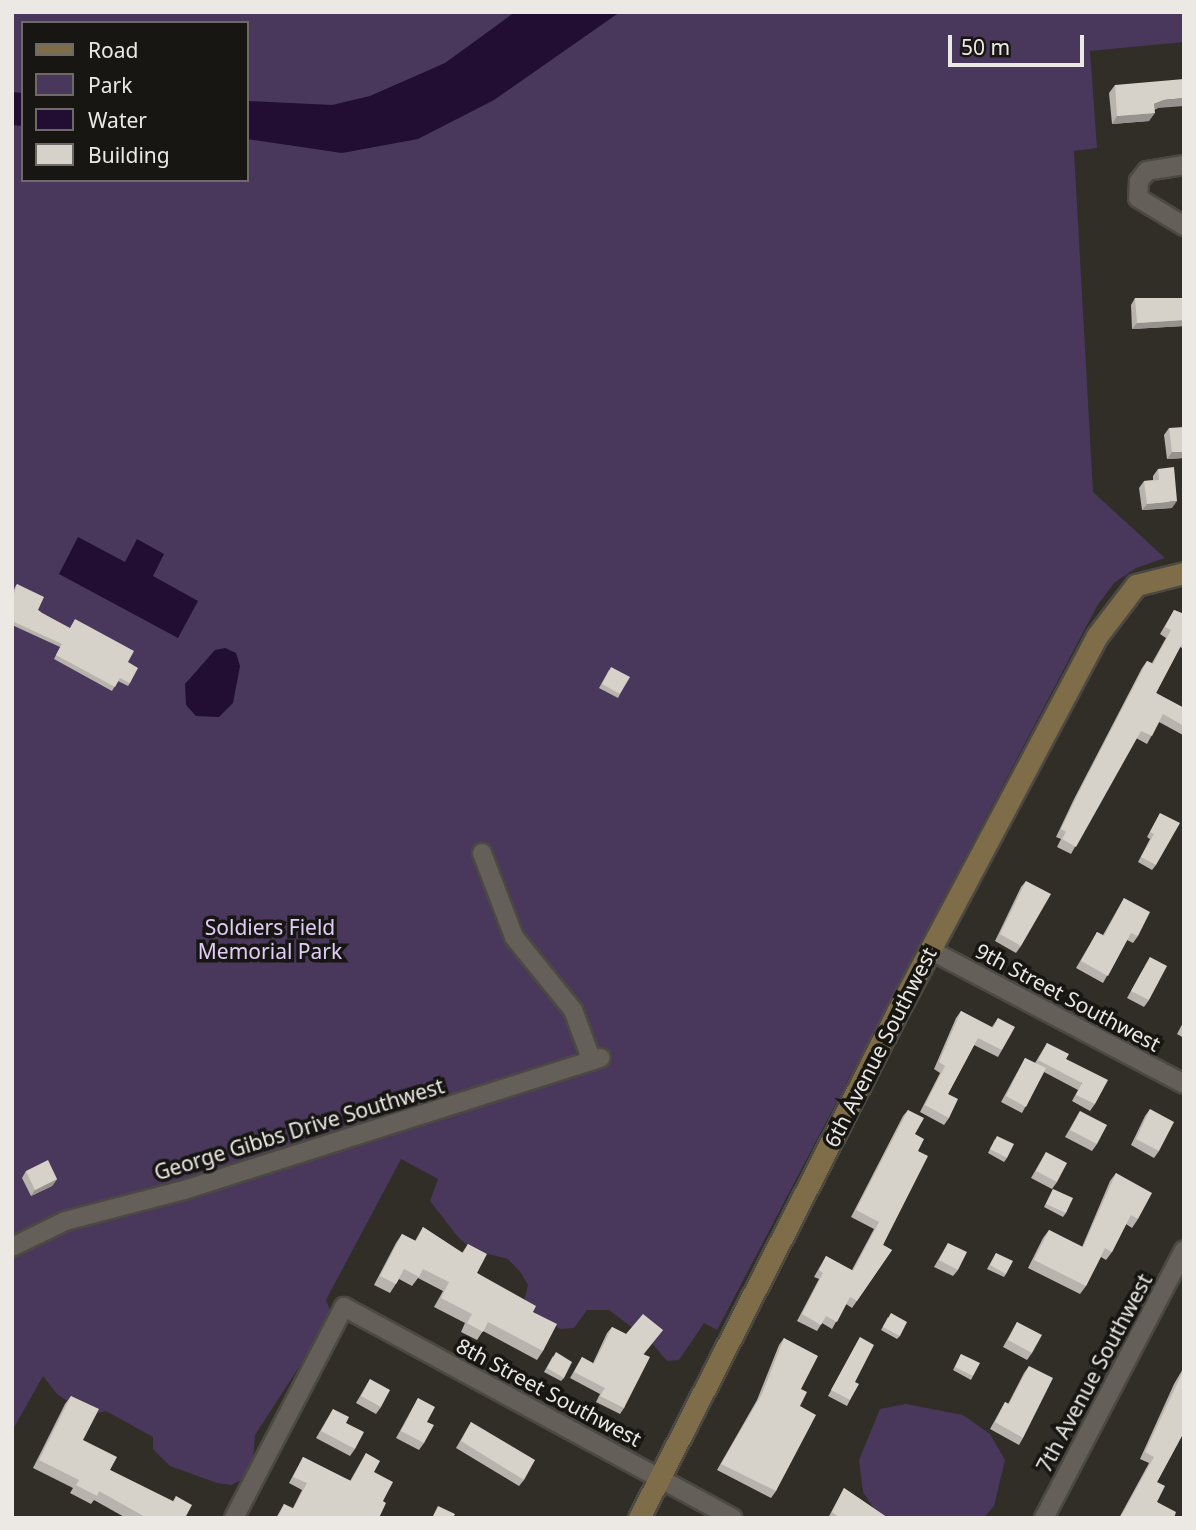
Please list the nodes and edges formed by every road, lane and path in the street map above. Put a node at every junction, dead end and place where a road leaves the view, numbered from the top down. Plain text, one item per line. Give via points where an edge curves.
1 (1184, 165) edge
2 (1184, 226) edge
3 (1184, 573) edge
4 (482, 853) dead end
5 (930, 950) junction
6 (1184, 1084) edge
7 (12, 1247) edge
8 (1184, 1250) edge
9 (660, 1478) junction
10 (234, 1518) edge
11 (639, 1518) edge
12 (732, 1518) edge
13 (1044, 1518) edge

1 - 2 street via 1147,171 1139,181 1138,198
3 - 5 street, 6th Avenue Southwest via 1136,585 1097,636
4 - 7 street, George Gibbs Drive Southwest via 514,937 573,1010 597,1059 184,1190 65,1222
5 - 6 street, 9th Street Southwest
5 - 9 street, 6th Avenue Southwest
8 - 13 street, 7th Avenue Southwest
9 - 10 street, 8th Street Southwest via 344,1307
9 - 11 street, 6th Avenue Southwest
9 - 12 street, 8th Street Southwest

